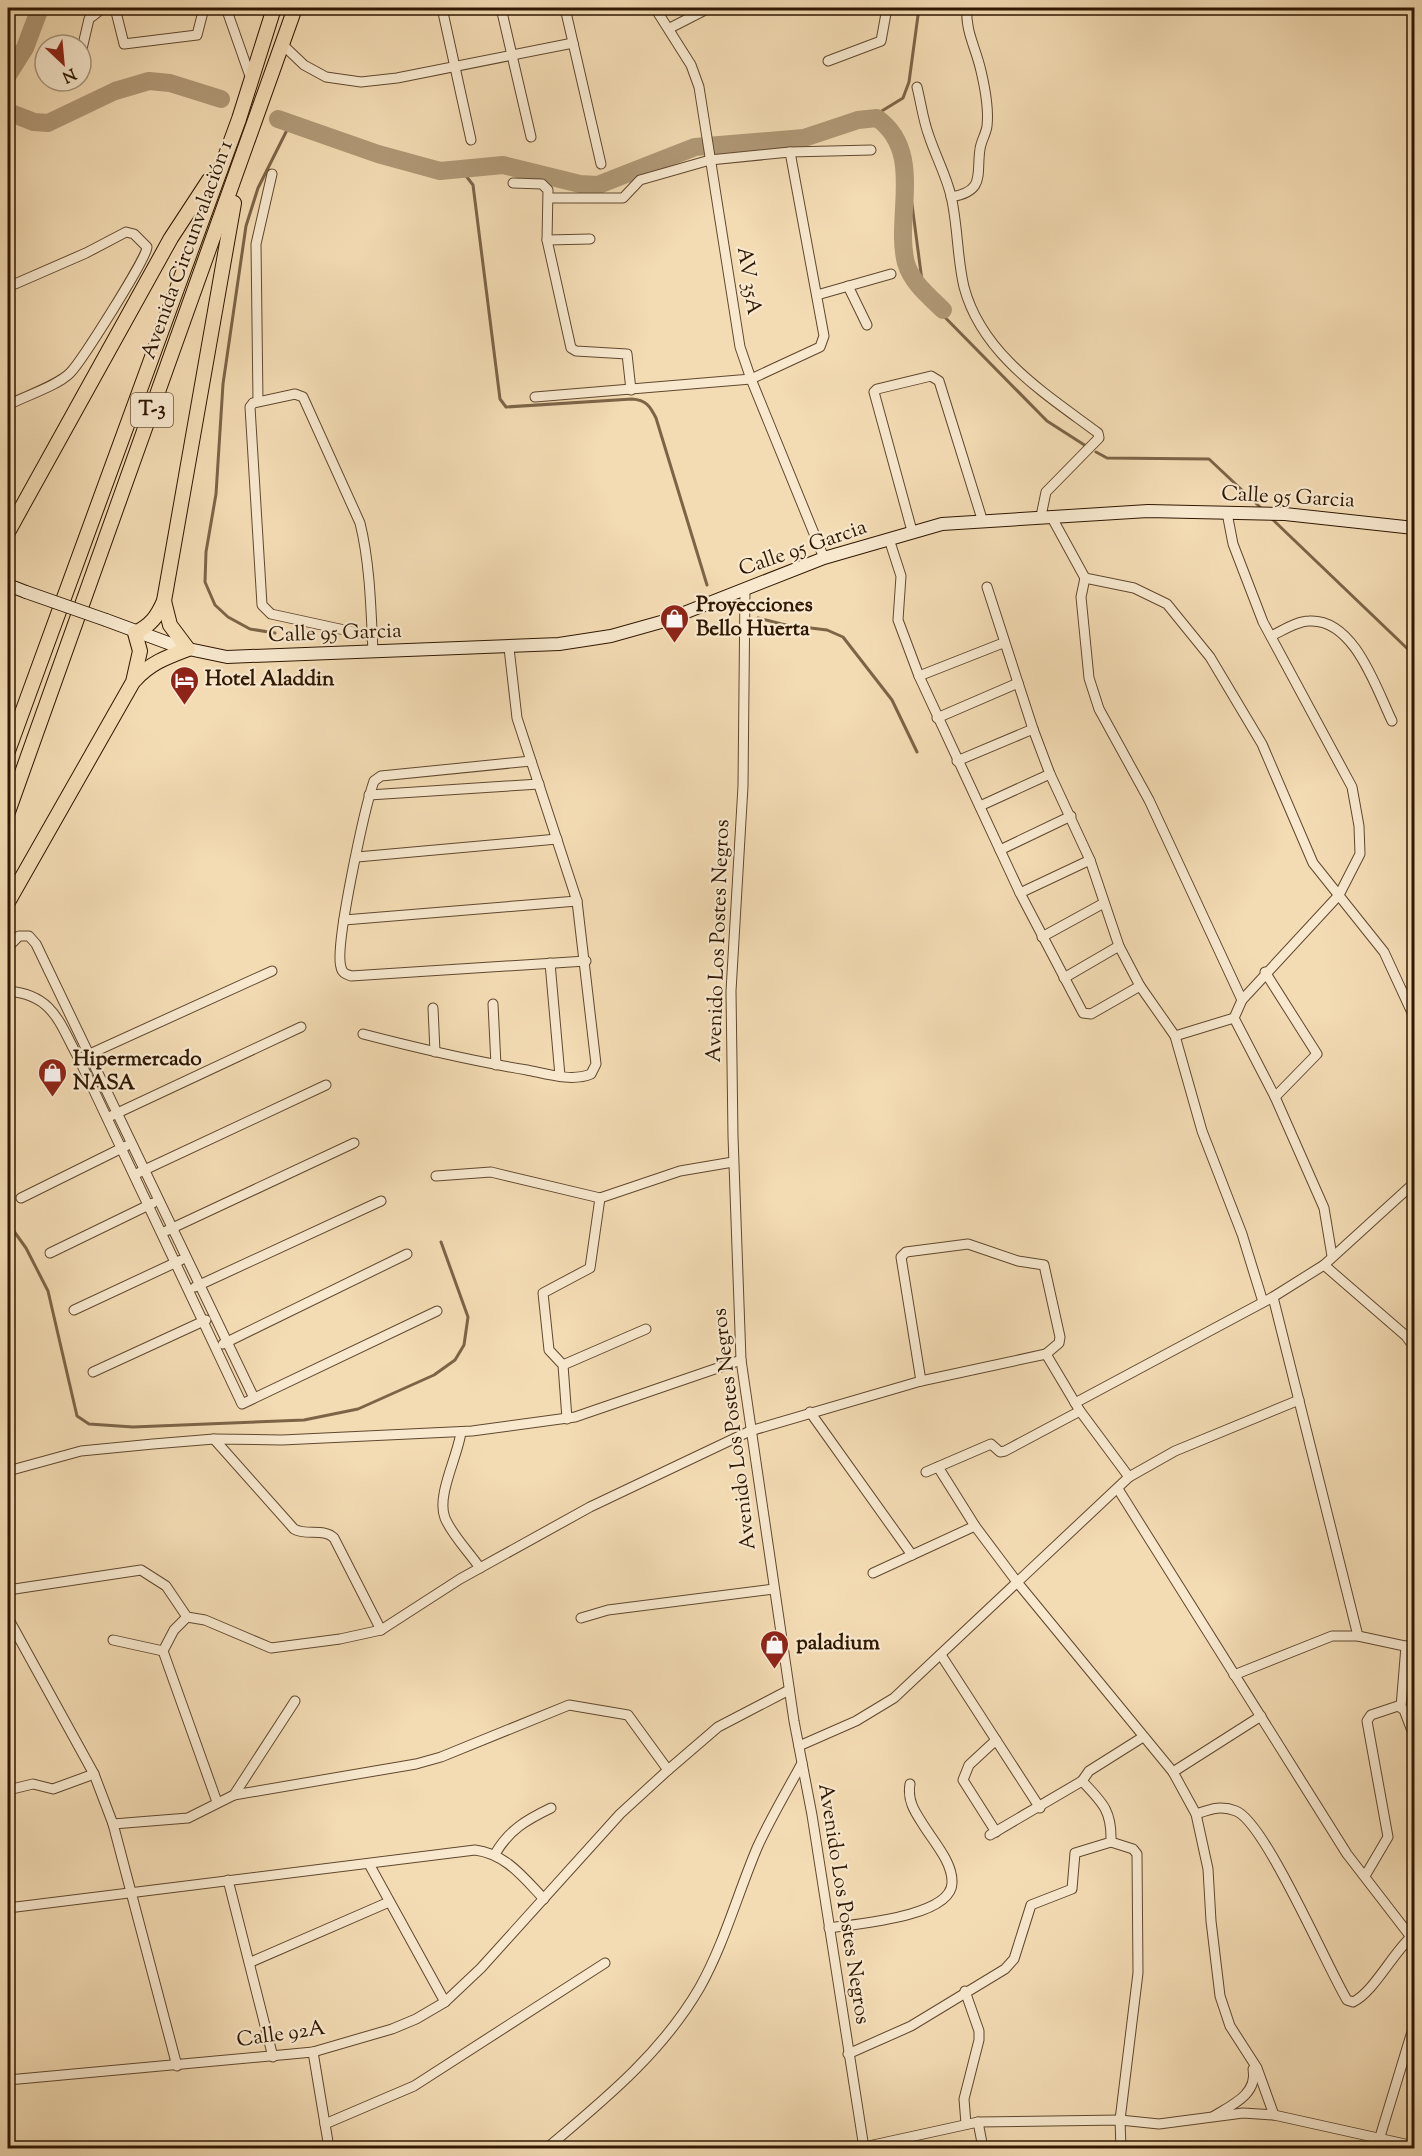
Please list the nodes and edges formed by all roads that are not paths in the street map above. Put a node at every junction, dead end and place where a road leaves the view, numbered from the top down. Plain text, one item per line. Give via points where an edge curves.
1 (102, 8) edge
2 (114, 8) edge
3 (204, 8) edge
4 (225, 8) edge
5 (274, 8) edge
6 (295, 8) edge
7 (442, 8) edge
8 (501, 8) edge
9 (565, 8) edge
10 (656, 8) edge
11 (709, 8) edge
12 (887, 8) edge
13 (967, 8) edge
14 (670, 28) junction
15 (86, 33) edge
16 (573, 43) junction
17 (284, 45) junction
18 (512, 56) junction
19 (828, 61) dead end
20 (456, 66) junction
21 (252, 81) junction
22 (917, 87) dead end
23 (531, 137) dead end
24 (471, 140) dead end
25 (871, 150) dead end
26 (790, 152) junction
27 (709, 156) junction
28 (222, 161) junction
29 (601, 164) dead end
30 (240, 168) junction
31 (272, 174) dead end
32 (513, 183) dead end
33 (951, 197) junction
34 (549, 198) junction
35 (590, 239) dead end
36 (547, 240) junction
37 (891, 274) dead end
38 (848, 286) junction
39 (8, 287) edge
40 (817, 295) junction
41 (867, 325) dead end
42 (751, 379) junction
43 (631, 390) junction
44 (535, 397) dead end
45 (258, 401) junction
46 (8, 405) edge
47 (1227, 513) junction
48 (1046, 516) junction
49 (982, 519) junction
50 (1414, 528) edge
51 (912, 531) junction
52 (8, 532) edge
53 (889, 539) junction
54 (824, 558) junction
55 (1085, 578) junction
56 (8, 585) edge
57 (987, 587) dead end
58 (745, 590) junction
59 (164, 601) junction
60 (135, 633) junction
61 (372, 636) junction
62 (1271, 636) junction
63 (1004, 643) junction
64 (509, 648) junction
65 (188, 649) junction
66 (373, 652) junction
67 (918, 676) junction
68 (132, 682) junction
69 (1018, 683) junction
70 (937, 718) junction
71 (1392, 721) dead end
72 (1033, 729) junction
73 (8, 751) edge
74 (531, 761) junction
75 (957, 761) junction
76 (1050, 774) junction
77 (539, 784) junction
78 (369, 795) junction
79 (980, 806) junction
80 (8, 812) edge
81 (1071, 816) junction
82 (557, 839) junction
83 (1000, 850) junction
84 (357, 857) junction
85 (1090, 860) junction
86 (1020, 894) junction
87 (1339, 895) junction
88 (577, 901) junction
89 (8, 902) edge
90 (1104, 903) junction
91 (344, 920) junction
92 (1042, 937) junction
93 (1119, 946) junction
94 (8, 947) edge
95 (586, 961) junction
96 (550, 963) junction
97 (272, 971) dead end
98 (1265, 972) junction
99 (1064, 978) junction
100 (1140, 986) junction
101 (8, 991) edge
102 (1242, 1000) junction
103 (493, 1004) dead end
104 (433, 1008) dead end
105 (1414, 1017) edge
106 (1234, 1018) junction
107 (301, 1027) dead end
108 (363, 1034) dead end
109 (1175, 1036) junction
110 (435, 1052) junction
111 (88, 1055) junction
112 (79, 1059) junction
113 (496, 1065) junction
114 (560, 1076) junction
115 (326, 1085) dead end
116 (1275, 1097) junction
117 (116, 1114) junction
118 (107, 1119) junction
119 (130, 1143) junction
120 (354, 1143) dead end
121 (121, 1149) junction
122 (733, 1162) junction
123 (144, 1171) junction
124 (133, 1175) junction
125 (436, 1176) dead end
126 (1414, 1184) edge
127 (21, 1198) dead end
128 (600, 1198) junction
129 (158, 1200) junction
130 (381, 1201) dead end
131 (148, 1206) junction
132 (171, 1228) junction
133 (161, 1233) junction
134 (50, 1253) dead end
135 (407, 1254) dead end
136 (1332, 1256) junction
137 (185, 1257) junction
138 (175, 1263) junction
139 (1324, 1265) junction
140 (199, 1285) junction
141 (188, 1290) junction
142 (1273, 1297) junction
143 (1263, 1302) junction
144 (74, 1310) dead end
145 (437, 1311) dead end
146 (214, 1316) junction
147 (203, 1322) junction
148 (1414, 1328) edge
149 (646, 1329) dead end
150 (1406, 1336) junction
151 (226, 1342) junction
152 (1414, 1347) edge
153 (215, 1348) junction
154 (1046, 1354) junction
155 (741, 1360) junction
156 (562, 1365) junction
157 (93, 1372) dead end
158 (241, 1372) junction
159 (229, 1377) junction
160 (921, 1381) junction
161 (254, 1398) junction
162 (1299, 1400) junction
163 (1078, 1407) junction
164 (810, 1412) junction
165 (567, 1419) junction
166 (750, 1431) junction
167 (461, 1432) junction
168 (214, 1439) junction
169 (938, 1467) junction
170 (8, 1471) edge
171 (926, 1472) dead end
172 (1130, 1477) junction
173 (1118, 1489) junction
174 (975, 1526) junction
175 (912, 1556) junction
176 (480, 1568) junction
177 (873, 1574) dead end
178 (1017, 1582) junction
179 (774, 1589) junction
180 (8, 1590) edge
181 (187, 1617) junction
182 (8, 1618) edge
183 (580, 1618) dead end
184 (381, 1630) junction
185 (1358, 1636) junction
186 (113, 1640) dead end
187 (1410, 1647) edge
188 (163, 1651) junction
189 (941, 1654) junction
190 (1234, 1675) junction
191 (789, 1690) junction
192 (295, 1701) dead end
193 (1401, 1707) junction
194 (1261, 1716) junction
195 (1414, 1736) edge
196 (1143, 1737) junction
197 (996, 1740) junction
198 (799, 1746) junction
199 (802, 1763) junction
200 (668, 1770) junction
201 (1173, 1772) junction
202 (94, 1774) junction
203 (1082, 1781) junction
204 (910, 1784) dead end
205 (8, 1790) edge
206 (234, 1795) junction
207 (217, 1802) junction
208 (551, 1808) dead end
209 (1040, 1808) junction
210 (1197, 1814) junction
211 (113, 1824) junction
212 (1112, 1842) junction
213 (495, 1854) junction
214 (369, 1864) junction
215 (1365, 1876) junction
216 (228, 1880) junction
217 (130, 1892) junction
218 (544, 1899) junction
219 (389, 1902) junction
220 (8, 1908) edge
221 (829, 1928) junction
222 (1413, 1936) edge
223 (250, 1962) junction
224 (605, 1963) dead end
225 (965, 1991) junction
226 (445, 2002) junction
227 (1414, 2025) edge
228 (313, 2052) junction
229 (848, 2054) junction
230 (273, 2057) junction
231 (1251, 2058) junction
232 (177, 2066) junction
233 (8, 2080) edge
234 (1274, 2115) junction
235 (1209, 2118) junction
236 (1120, 2120) junction
237 (978, 2122) junction
238 (325, 2124) junction
239 (966, 2124) junction
240 (1379, 2140) junction
241 (1396, 2146) edge
242 (1414, 2146) edge
243 (329, 2148) edge
244 (547, 2148) edge
245 (864, 2148) edge
246 (983, 2148) edge
247 (1120, 2148) edge

1 - 15 street via 89,19
2 - 3 street via 124,44 197,35
4 - 21 street
5 - 21 main road, Avenida Circunvalación 1 / T-3
6 - 17 main road, Avenida Circunvalación 1 / T-3
7 - 20 street
8 - 18 street
9 - 16 street
10 - 14 street, AV 35A
11 - 14 street
12 - 19 street via 881,40
13 - 33 street via 987,122 980,148 978,182 965,194
14 - 27 street, AV 35A via 699,87
16 - 18 street
16 - 29 street
17 - 20 street via 304,65 326,77 361,81 397,78
17 - 30 main road, Avenida Circunvalación 1 / T-3
18 - 20 street
18 - 23 street
20 - 24 street
21 - 28 main road, Avenida Circunvalación 1 / T-3
22 - 33 street via 928,133
25 - 26 street
26 - 27 street
26 - 40 street
27 - 34 street via 640,180 622,198
27 - 42 street, AV 35A via 740,347
28 - 52 main road via 171,238
28 - 73 main road, Avenida Circunvalación 1 / T-3
30 - 59 main road
30 - 80 main road, Avenida Circunvalación 1 / T-3
31 - 45 street via 256,244
32 - 34 street via 542,184
33 - 48 street via 963,285 980,324 1019,373 1100,438 1046,492
34 - 36 street
35 - 36 street
36 - 43 street via 571,348 627,354
37 - 38 street
38 - 40 street
38 - 41 street
39 - 46 street via 126,232 134,234 147,247 147,253 71,372
40 - 42 street via 824,336 820,347
42 - 43 street
42 - 54 street, AV 35A
43 - 44 street
45 - 61 street via 295,394 303,397 360,523
45 - 61 street via 250,407 262,605 271,614
47 - 48 street, Calle 95 Garcia via 1148,511
47 - 50 street, Calle 95 Garcia via 1285,514
47 - 62 street via 1233,544
48 - 49 street, Calle 95 Garcia
48 - 55 street
49 - 51 street, Calle 95 Garcia
49 - 51 street via 939,381 931,376 874,392
51 - 53 street, Calle 95 Garcia
53 - 54 street, Calle 95 Garcia
53 - 67 street via 901,576 898,620
54 - 58 street, Calle 95 Garcia
55 - 87 street via 1149,593 1174,612 1210,657 1262,744 1313,863
55 - 102 street via 1081,597 1089,678 1099,710 1149,800
56 - 60 street, Calle 95 Garcia, bridge
57 - 63 street
58 - 64 street, Calle 95 Garcia via 611,636
58 - 122 street, Avenido Los Postes Negros via 742,797 731,991
59 - 60 main road via 149,626
59 - 65 main road via 170,625
60 - 65 street, Calle 95 Garcia
60 - 68 main road via 140,651
61 - 66 street
62 - 71 street via 1307,620 1341,629 1360,655
62 - 87 street via 1352,787 1360,854
63 - 67 street
63 - 69 street
64 - 66 street, Calle 95 Garcia
64 - 74 street via 514,704
65 - 66 street, Calle 95 Garcia via 227,657
65 - 68 main road via 145,668
67 - 70 street
68 - 89 main road
69 - 70 street
69 - 72 street
70 - 75 street
72 - 75 street
72 - 76 street
74 - 77 street
74 - 78 street via 381,776 374,781
75 - 79 street
76 - 79 street
76 - 81 street
77 - 78 street
77 - 82 street
78 - 84 street
79 - 83 street
81 - 83 street
81 - 85 street
82 - 84 street
82 - 88 street
83 - 86 street
84 - 91 street
85 - 86 street
85 - 90 street
86 - 92 street
87 - 98 street
87 - 105 street via 1383,952
88 - 91 street
88 - 95 street
90 - 92 street
90 - 93 street
91 - 96 street via 340,966 351,976
92 - 99 street
93 - 99 street
93 - 100 street
94 - 111 street via 19,936 29,936 36,944
95 - 96 street
95 - 114 street via 596,1064 591,1074 583,1078
96 - 114 street
97 - 111 street
98 - 102 street
98 - 116 street via 1317,1054
99 - 100 street via 1086,1015
100 - 109 street
101 - 112 street via 32,995 48,1006
102 - 106 street
103 - 113 street
104 - 110 street
106 - 109 street
106 - 116 street
107 - 117 street
108 - 110 street
109 - 143 street via 1202,1131 1242,1234
110 - 113 street
111 - 112 street
111 - 117 street
112 - 118 street
113 - 114 street
115 - 123 street
116 - 136 street via 1324,1208
117 - 118 street
117 - 119 street
118 - 121 street
119 - 121 street
119 - 123 street
120 - 132 street
121 - 124 street
121 - 127 street
122 - 128 street via 680,1171
122 - 155 street, Avenido Los Postes Negros
123 - 124 street
123 - 129 street
124 - 131 street
125 - 128 street via 492,1172
126 - 136 street
128 - 156 street via 590,1268 543,1293 549,1350
129 - 131 street
129 - 132 street
130 - 140 street
131 - 133 street
131 - 134 street
132 - 133 street
132 - 137 street
133 - 138 street
135 - 151 street
136 - 139 street
137 - 138 street
137 - 140 street
138 - 141 street
138 - 144 street
139 - 142 street
139 - 150 street
140 - 141 street
140 - 146 street
141 - 147 street
142 - 143 street
142 - 162 street
143 - 163 street
145 - 161 street
146 - 147 street
146 - 151 street
147 - 153 street
147 - 157 street
148 - 150 street
149 - 156 street
150 - 152 street
151 - 153 street
151 - 158 street
153 - 159 street
154 - 160 street
154 - 160 street via 1059,1343 1060,1337 1044,1265 1018,1261 968,1244 906,1252 901,1257
154 - 163 street
155 - 165 street
155 - 166 street, Avenido Los Postes Negros
156 - 165 street
158 - 159 street
158 - 161 street
159 - 161 street via 242,1404
160 - 164 street
162 - 172 street via 1175,1451
162 - 185 street
163 - 169 street via 1005,1451 1000,1452 991,1444
163 - 172 street
164 - 166 street
164 - 175 street
165 - 167 street
166 - 176 street via 590,1507
166 - 179 street, Avenido Los Postes Negros
167 - 168 street
167 - 176 street via 443,1501 445,1517
168 - 170 street via 81,1451
168 - 184 street via 294,1529 301,1533 329,1533 334,1538
169 - 171 street
169 - 174 street
172 - 173 street
173 - 178 street
173 - 190 street
174 - 175 street
174 - 178 street
175 - 177 street
176 - 184 street
178 - 189 street
178 - 196 street
179 - 183 street via 608,1610
179 - 191 street, Avenido Los Postes Negros
180 - 181 street via 141,1570 166,1586
181 - 184 street via 205,1620 271,1648 340,1640
181 - 188 street via 174,1630
182 - 202 street
185 - 187 street
185 - 190 street via 1332,1636
186 - 188 street
187 - 193 street
188 - 207 street
189 - 197 street
189 - 198 street via 894,1698 856,1721
190 - 194 street
191 - 198 street, Avenido Los Postes Negros
191 - 200 street, Calle 92A via 718,1727
192 - 206 street
193 - 195 street
193 - 215 street via 1371,1715 1367,1721 1388,1837
194 - 201 street
194 - 215 street via 1347,1854
196 - 201 street
196 - 203 street via 1089,1771
197 - 209 street
197 - 209 street via 969,1765 963,1780 993,1833
198 - 199 street, Avenido Los Postes Negros
199 - 221 street, Avenido Los Postes Negros
199 - 244 street via 758,1846 694,1996 636,2070
200 - 206 street via 628,1715 577,1705 416,1764
200 - 218 street, Calle 92A via 620,1814
201 - 210 street
202 - 205 street via 53,1789 33,1784
202 - 211 street
203 - 209 street
203 - 212 street via 1102,1802 1112,1820
204 - 221 street via 912,1807 945,1859 952,1884 948,1896 919,1912
206 - 207 street
207 - 211 street via 188,1818
208 - 213 street via 523,1822 504,1838
210 - 222 street via 1217,1806 1238,1811 1261,1836 1347,2000 1353,2002 1366,1993 1394,1953
210 - 231 street via 1208,1869 1220,1996 1230,2026
211 - 217 street
212 - 225 street via 1075,1853 1072,1889 1033,1903 1010,1965
212 - 236 street via 1137,1854 1138,1973
213 - 214 street via 475,1851
213 - 218 street via 505,1859
214 - 216 street
214 - 219 street
215 - 222 street
216 - 217 street
216 - 223 street
217 - 220 street
217 - 232 street
218 - 226 street, Calle 92A
219 - 223 street
219 - 226 street
221 - 229 street, Avenido Los Postes Negros
223 - 230 street
224 - 238 street via 414,2086
225 - 229 street via 911,2026
225 - 239 street via 979,2040 964,2099
226 - 228 street, Calle 92A via 392,2029
227 - 240 street
228 - 230 street, Calle 92A
228 - 238 street
229 - 245 street, Avenido Los Postes Negros
230 - 232 street, Calle 92A
231 - 234 street
231 - 235 street via 1254,2077 1247,2094
232 - 233 street, Calle 92A
234 - 235 street via 1243,2113
234 - 240 street
235 - 236 street via 1160,2124
236 - 237 street
236 - 247 street
237 - 239 street
237 - 246 street
238 - 243 street
239 - 245 street
240 - 241 street
241 - 242 street

